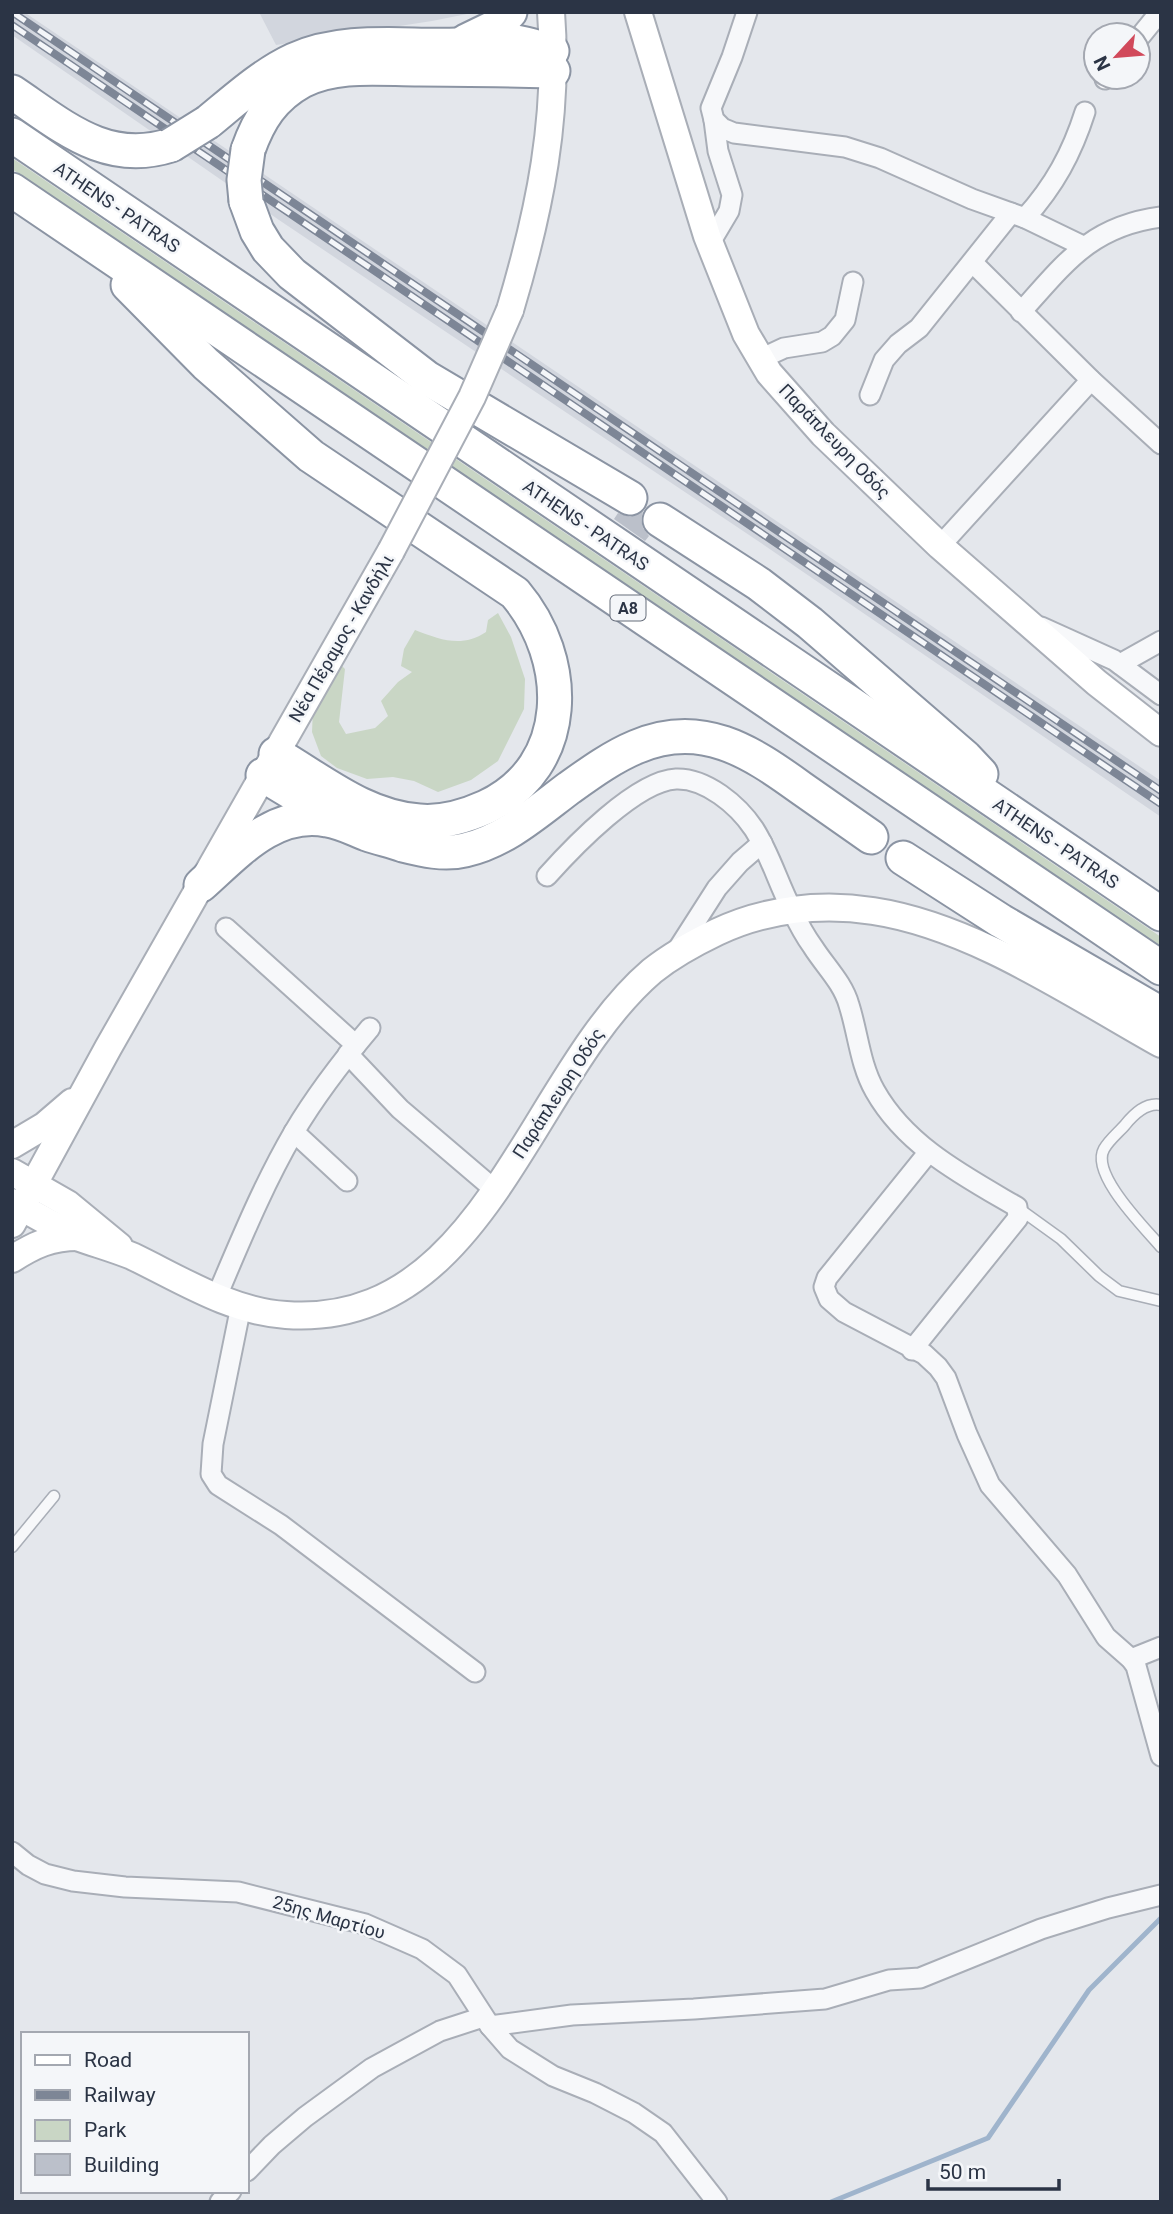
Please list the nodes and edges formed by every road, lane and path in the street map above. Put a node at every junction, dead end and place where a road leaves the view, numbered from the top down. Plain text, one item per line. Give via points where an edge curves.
1 (510, 12) edge
2 (551, 12) edge
3 (638, 12) edge
4 (747, 12) edge
5 (456, 45) junction
6 (552, 61) junction
7 (12, 92) edge
8 (1085, 112) dead end
9 (714, 120) junction
10 (12, 135) edge
11 (12, 191) edge
12 (1018, 215) junction
13 (1161, 218) edge
14 (710, 243) junction
15 (1083, 246) junction
16 (95, 247) junction
17 (974, 263) junction
18 (853, 282) dead end
19 (1021, 312) junction
20 (760, 359) junction
21 (1091, 380) junction
22 (870, 396) dead end
23 (1161, 444) edge
24 (630, 498) dead end
25 (660, 520) dead end
26 (940, 545) junction
27 (1021, 618) junction
28 (1161, 641) edge
29 (1120, 664) junction
30 (1161, 695) edge
31 (1161, 733) edge
32 (269, 765) junction
33 (345, 825) junction
34 (1031, 826) junction
35 (870, 837) dead end
36 (762, 844) junction
37 (903, 858) dead end
38 (547, 876) dead end
39 (201, 884) junction
40 (792, 910) junction
41 (1161, 914) edge
42 (226, 928) dead end
43 (673, 956) junction
44 (1161, 968) edge
45 (1161, 1014) edge
46 (370, 1028) dead end
47 (1161, 1044) edge
48 (352, 1049) junction
49 (84, 1091) junction
50 (1161, 1104) edge
51 (294, 1132) junction
52 (12, 1145) edge
53 (928, 1153) junction
54 (347, 1181) dead end
55 (495, 1190) junction
56 (18, 1198) edge
57 (1017, 1207) junction
58 (78, 1237) junction
59 (1161, 1247) edge
60 (131, 1256) junction
61 (12, 1259) edge
62 (1161, 1301) edge
63 (228, 1302) junction
64 (912, 1350) junction
65 (54, 1496) dead end
66 (12, 1547) edge
67 (1161, 1647) edge
68 (1131, 1659) junction
69 (475, 1672) dead end
70 (1161, 1756) edge
71 (12, 1852) edge
72 (1161, 1895) edge
73 (486, 2022) junction
74 (248, 2170) edge
75 (716, 2202) edge

1 - 5 highway via 490,30
2 - 6 street, Νέα Πέραμος - Κανδήλι
3 - 14 street, Παράπλευρη Οδός
4 - 9 street via 711,108
5 - 6 highway via 517,42
5 - 7 highway, bridge via 372,45 312,53 276,69 171,145 139,152 91,142
6 - 24 highway, bridge via 325,72 304,80 274,100 255,130 244,180 246,201 268,249 323,298 427,378
6 - 32 street, Νέα Πέραμος - Κανδήλι, bridge via 544,181 510,310 472,397 391,551
8 - 12 street via 1056,179
9 - 12 street via 734,134 857,151
9 - 14 street via 732,195 729,211
10 - 34 highway, ATHENS - PATRAS / Α8
11 - 16 highway, Α8
12 - 15 street
12 - 17 street
13 - 15 street via 1137,220
14 - 20 street, Παράπλευρη Οδός
15 - 19 street
16 - 32 highway via 176,336 311,456 515,593 533,616 550,660 554,718 539,758 512,791 477,811 441,820 400,819
16 - 44 highway, Α8
17 - 19 street
17 - 22 street via 919,328 884,360
18 - 20 street via 845,320 832,336
19 - 21 street
20 - 26 street, Παράπλευρη Οδός via 801,412
21 - 23 street
21 - 26 street
25 - 34 highway via 810,623 965,757
26 - 27 street, Παράπλευρη Οδός
27 - 29 street
27 - 31 street, Παράπλευρη Οδός
28 - 29 street
29 - 30 street
32 - 33 highway
32 - 39 street, Νέα Πέραμος - Κανδήλι
33 - 35 highway via 418,849 464,850 511,832 621,754 654,741 694,736 721,741 763,761
33 - 39 highway via 311,818 288,821 249,842
34 - 41 highway, ATHENS - PATRAS / Α8
36 - 38 street via 732,803 692,780 674,779 653,786 585,834
36 - 40 street
36 - 43 street via 717,888
37 - 45 highway
39 - 49 street, Νέα Πέραμος - Κανδήλι
40 - 43 street, Παράπλευρη Οδός via 733,925
40 - 47 street, Παράπλευρη Οδός via 872,911 943,929 1010,960
40 - 53 street via 849,1003 874,1090
42 - 48 street
43 - 55 street, Παράπλευρη Οδός via 632,991 591,1041
46 - 48 street
48 - 51 street
48 - 55 street via 400,1109
49 - 52 street via 44,1126
49 - 56 street, Νέα Πέραμος - Κανδήλι
50 - 59 lane via 1144,1107 1132,1117 1103,1150 1101,1166 1107,1181
51 - 54 street
51 - 63 street via 253,1210
53 - 57 street
53 - 64 street via 824,1287 829,1299 845,1312
55 - 63 street, Παράπλευρη Οδός via 440,1259 383,1298 312,1315 286,1315
56 - 58 street, Παράπλευρη Οδός
56 - 60 street, Παράπλευρη Οδός via 68,1204
57 - 62 lane via 1119,1291
57 - 64 street via 1018,1218
58 - 60 street, Παράπλευρη Οδός
58 - 61 street via 43,1241
60 - 63 street, Παράπλευρη Οδός
63 - 69 street via 211,1474 218,1485 281,1525
64 - 68 street via 924,1354 946,1378 990,1485 1067,1575 1106,1637
65 - 66 lane
67 - 68 street
68 - 70 street
71 - 73 street, 25ης Μαρτίου via 45,1874 73,1881 238,1892 365,1924 440,1961 457,1975
72 - 73 street via 1041,1929 920,1978 889,1980 825,1999
73 - 74 street via 440,2031 372,2068 305,2117
73 - 75 street, 25ης Μαρτίου via 530,2063 634,2113 663,2133

